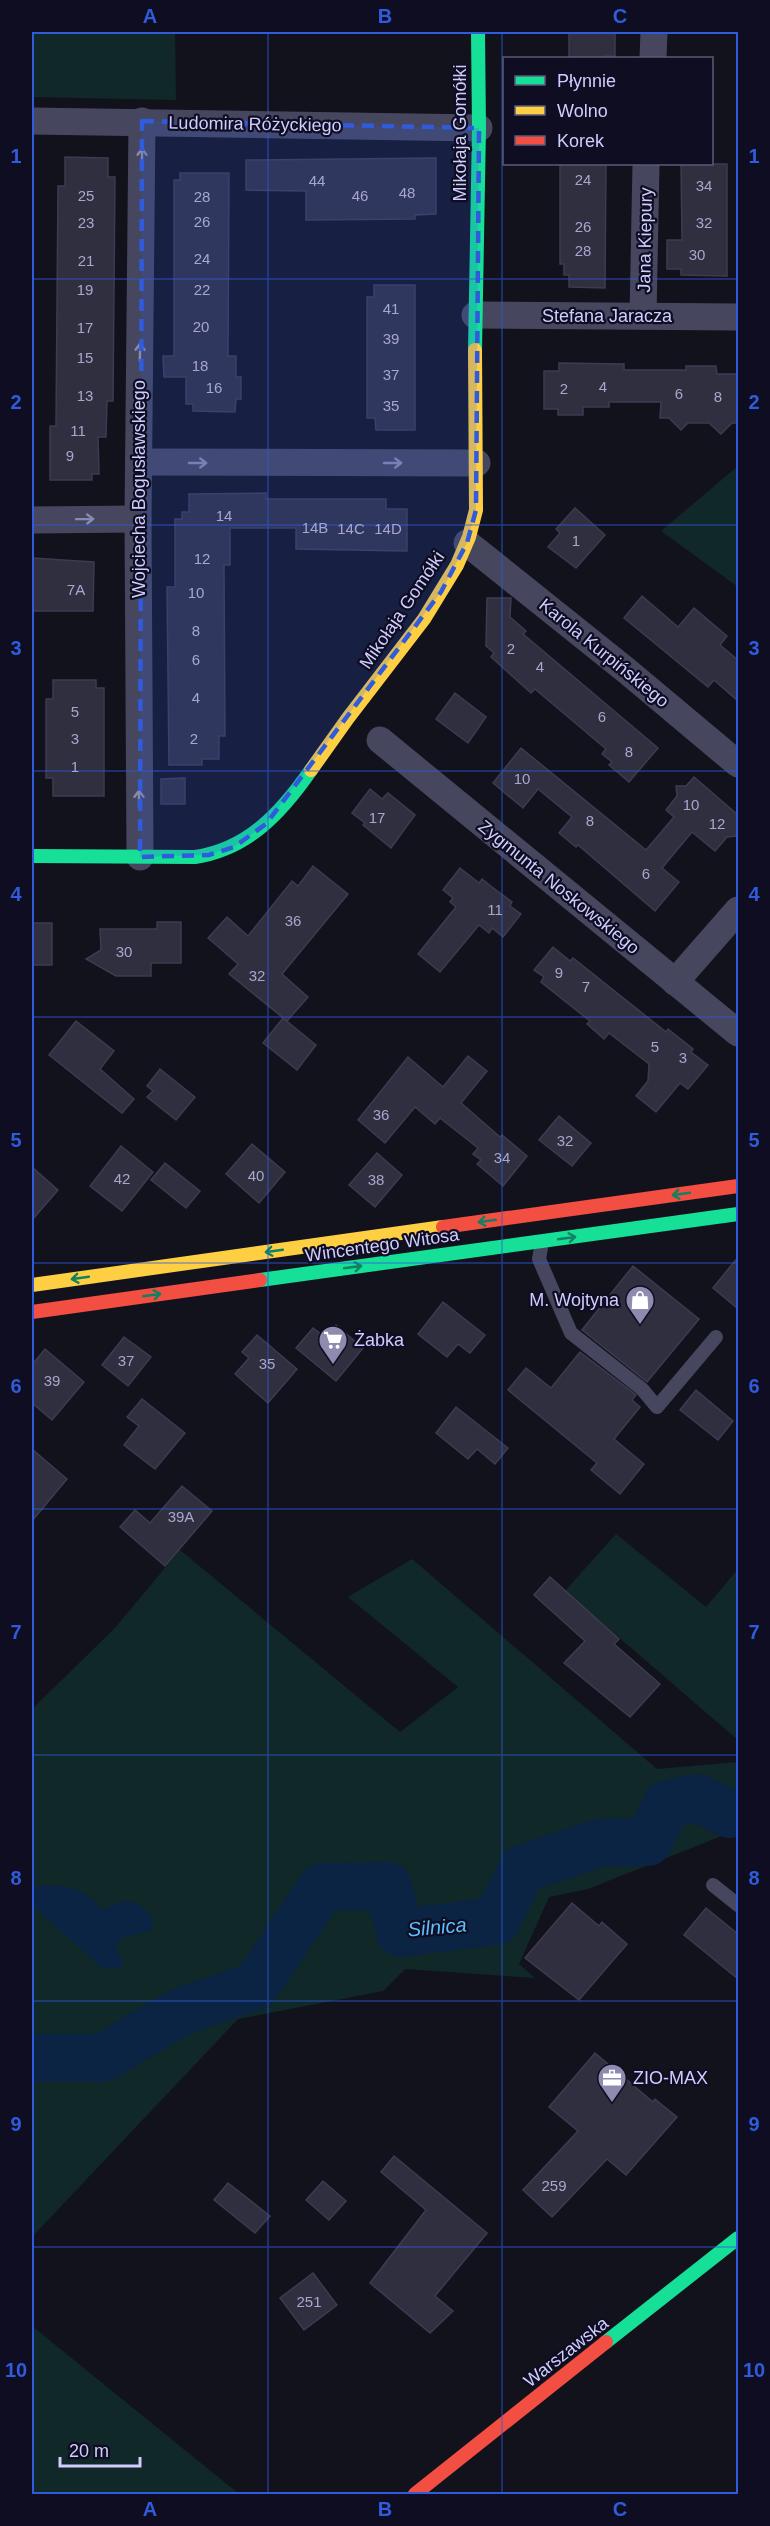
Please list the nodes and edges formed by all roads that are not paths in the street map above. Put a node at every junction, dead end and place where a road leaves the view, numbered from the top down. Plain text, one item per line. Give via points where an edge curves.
1 (478, 32) edge
2 (654, 32) edge
3 (653, 57) edge
4 (32, 121) edge
5 (142, 121) junction
6 (479, 128) junction
7 (646, 165) edge
8 (475, 315) junction
9 (643, 316) junction
10 (738, 317) edge
11 (139, 462) junction
12 (477, 463) junction
13 (138, 519) junction
14 (32, 520) edge
15 (467, 543) junction
16 (380, 740) dead end
17 (738, 765) edge
18 (32, 856) edge
19 (140, 857) junction
20 (738, 910) edge
21 (675, 982) junction
22 (738, 1033) edge
23 (738, 1186) edge
24 (538, 1214) junction
25 (738, 1214) edge
26 (542, 1241) junction
27 (32, 1285) edge
28 (32, 1312) edge
29 (716, 1337) dead end
30 (713, 1885) dead end
31 (738, 1905) edge
32 (738, 2238) edge
33 (415, 2494) edge

1 - 6 main road, Mikołaja Gomółki
2 - 3 street
4 - 5 street, Ludomira Różyckiego
5 - 6 street, Ludomira Różyckiego
11 -> 5 street, Wojciecha Bogusławskiego
6 - 8 main road, Mikołaja Gomółki
7 - 9 street, Jana Kiepury
8 - 9 street, Stefana Jaracza
8 - 12 main road, Mikołaja Gomółki
9 - 10 street, Stefana Jaracza
11 -> 12 street
11 - 13 street, Wojciecha Bogusławskiego
12 - 15 main road, Mikołaja Gomółki via 476,510
14 -> 13 street
19 -> 13 street, Wojciecha Bogusławskiego
15 - 17 street, Karola Kurpińskiego
15 - 19 main road, Mikołaja Gomółki via 427,613 266,824 234,847 209,855
16 - 21 street, Zygmunta Noskowskiego
18 - 19 main road, Mikołaja Gomółki
20 - 21 street
21 - 22 street, Zygmunta Noskowskiego
23 -> 24 main road, Wincentego Witosa
24 - 26 lane
24 -> 27 main road, Wincentego Witosa
26 -> 25 main road, Wincentego Witosa
28 -> 26 main road, Wincentego Witosa
26 - 29 lane via 539,1259 571,1334 642,1389 657,1407
30 - 31 lane
32 - 33 main road, Warszawska

